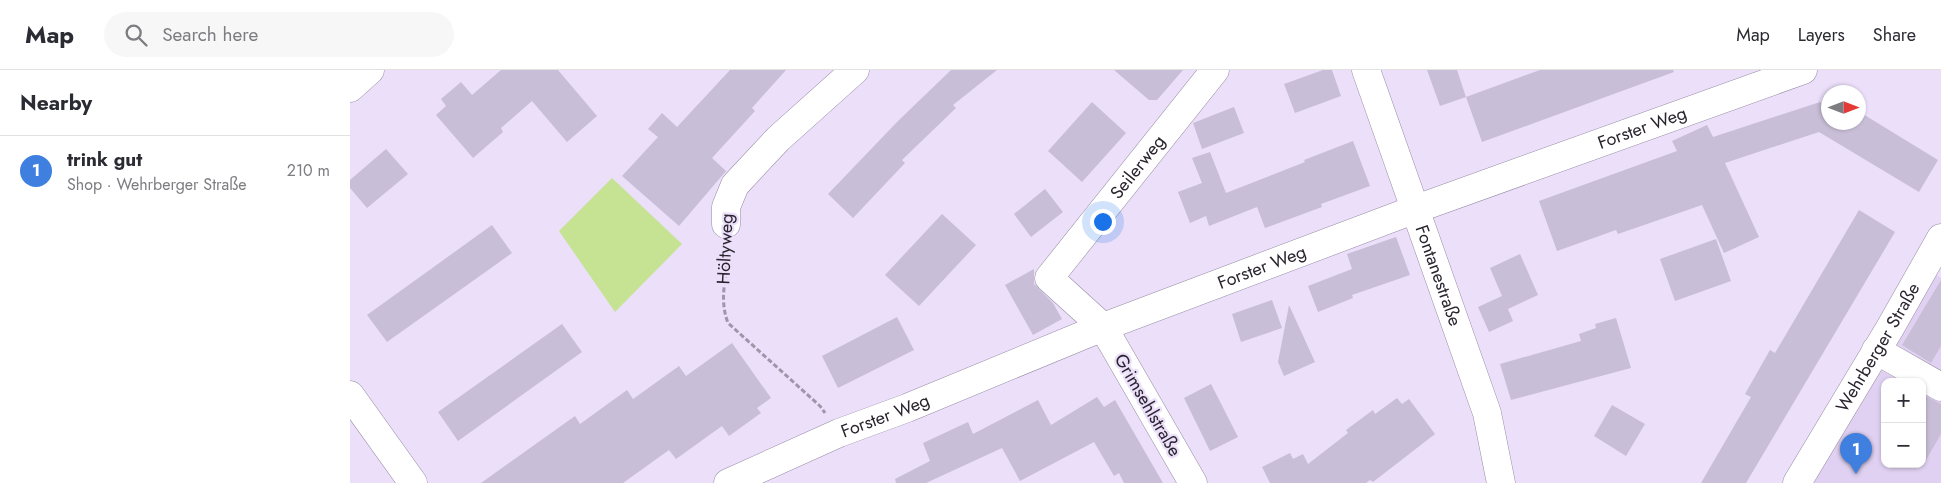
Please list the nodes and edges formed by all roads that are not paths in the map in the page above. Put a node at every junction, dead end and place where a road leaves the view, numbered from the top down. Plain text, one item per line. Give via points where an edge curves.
1 (370, 70) edge
2 (855, 70) edge
3 (1215, 70) edge
4 (1366, 70) edge
5 (1803, 70) edge
6 (350, 88) edge
7 (1416, 209) junction
8 (726, 224) road end
9 (1941, 238) edge
10 (1103, 327) junction
11 (1876, 350) junction
12 (1941, 387) edge
13 (350, 395) edge
14 (413, 483) edge
15 (728, 483) edge
16 (1193, 483) edge
17 (1501, 483) edge
18 (1797, 483) edge

1 - 6 street
2 - 8 street, Höltyweg via 778,139 735,185 726,207
3 - 10 street, Seilerweg via 1049,278
4 - 7 street, Fontanestraße
5 - 7 street, Forster Weg
7 - 10 street, Forster Weg
7 - 17 street, Fontanestraße via 1487,413
9 - 11 street, Wehrberger Straße
10 - 15 street, Forster Weg via 839,434
10 - 16 street, Grimsehlstraße
11 - 12 street
11 - 18 street, Wehrberger Straße
13 - 14 street

